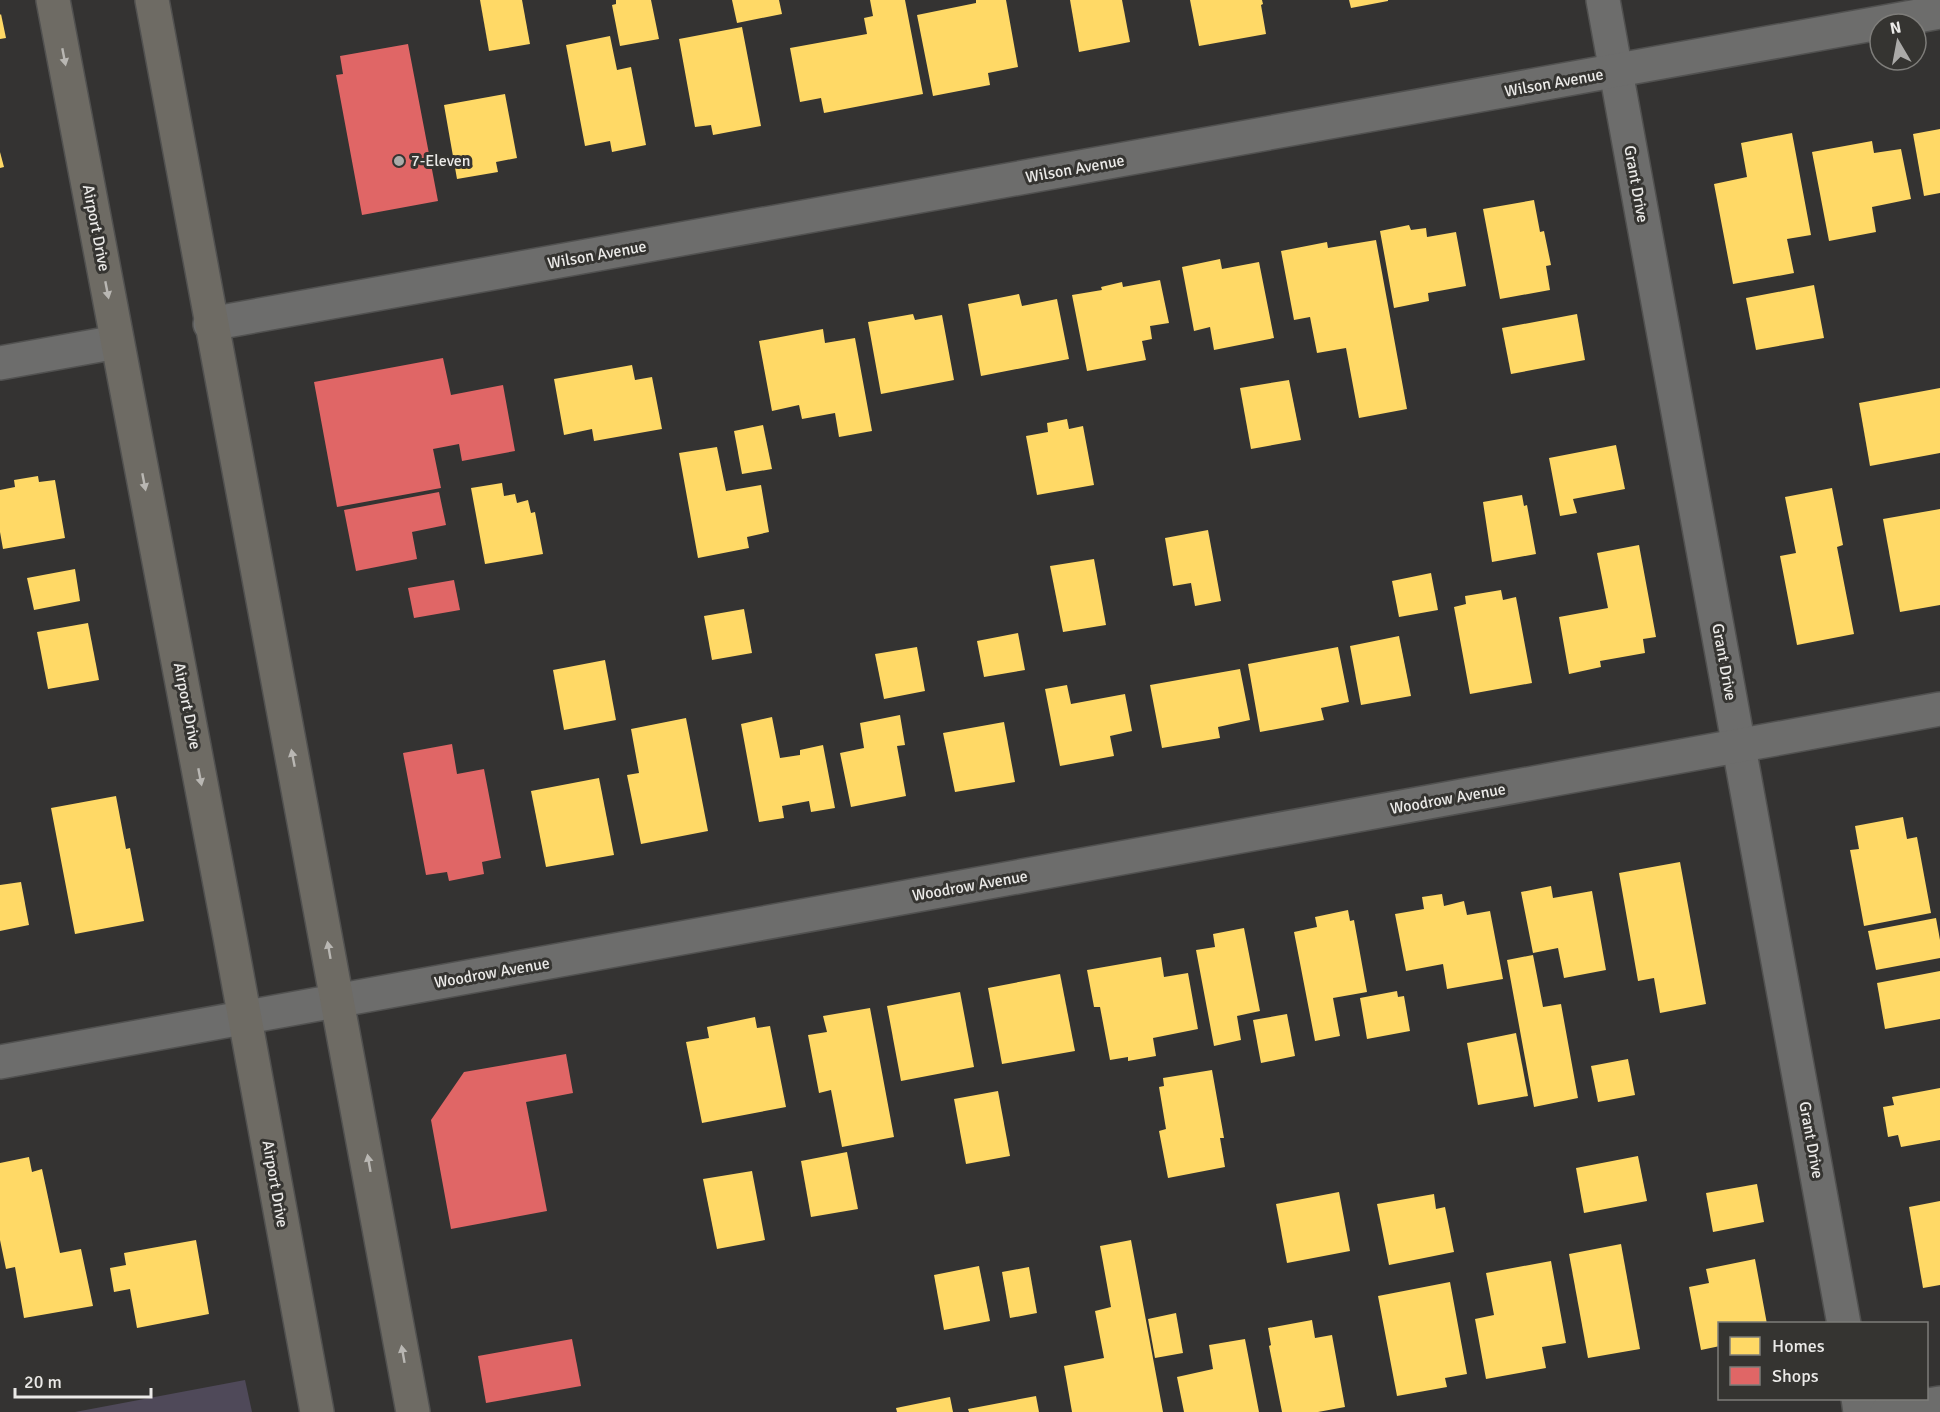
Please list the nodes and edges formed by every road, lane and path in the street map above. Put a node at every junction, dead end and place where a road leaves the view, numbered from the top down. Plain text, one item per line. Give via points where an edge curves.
1 (53, 0) edge
2 (152, 0) edge
3 (1603, 0) edge
4 (1940, 12) edge
5 (1616, 71) junction
6 (210, 324) junction
7 (117, 342) junction
8 (0, 363) edge
9 (1940, 710) edge
10 (1739, 746) junction
11 (338, 1001) junction
12 (244, 1017) junction
13 (0, 1062) edge
14 (1844, 1322) edge
15 (1940, 1402) edge
16 (317, 1412) edge
17 (413, 1412) edge
18 (1887, 1412) edge

1 -> 7 main road, Airport Drive
2 - 6 main road
3 - 5 street, Grant Drive
4 - 5 street, Wilson Avenue
5 - 6 street, Wilson Avenue
5 - 10 street, Grant Drive
11 -> 6 main road
7 - 8 street
7 -> 12 main road, Airport Drive
9 - 10 street, Woodrow Avenue
10 - 11 street, Woodrow Avenue
10 - 14 street, Grant Drive
11 - 12 street, Woodrow Avenue
17 -> 11 main road
12 - 13 street, Woodrow Avenue
12 - 16 main road, Airport Drive
15 - 18 street

